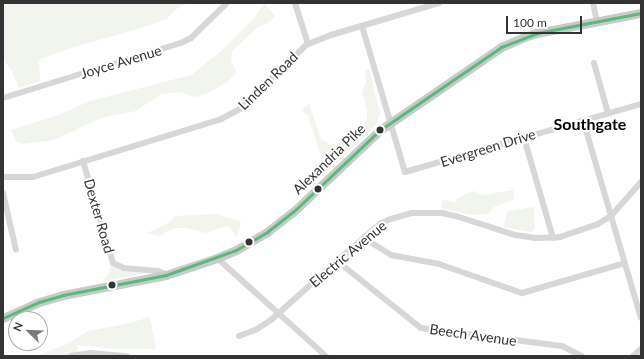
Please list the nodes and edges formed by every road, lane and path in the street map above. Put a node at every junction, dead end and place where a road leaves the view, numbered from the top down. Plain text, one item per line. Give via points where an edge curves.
1 (227, 3) edge
2 (295, 3) edge
3 (439, 3) edge
4 (594, 3) edge
5 (641, 13) edge
6 (597, 22) junction
7 (362, 26) junction
8 (308, 44) junction
9 (594, 63) dead end
10 (3, 98) edge
11 (641, 104) edge
12 (608, 113) junction
13 (583, 120) junction
14 (390, 122) junction
15 (524, 138) junction
16 (83, 161) junction
17 (3, 177) edge
18 (641, 182) edge
19 (3, 193) edge
20 (611, 216) junction
21 (364, 238) junction
22 (553, 238) junction
23 (16, 250) dead end
24 (217, 258) junction
25 (337, 260) junction
26 (625, 264) junction
27 (166, 275) junction
28 (278, 313) junction
29 (640, 314) edge
30 (3, 318) edge
31 (238, 336) dead end
32 (641, 349) edge
33 (572, 353) edge
34 (71, 356) edge
35 (127, 356) edge
36 (326, 356) edge
37 (582, 356) edge
38 (633, 356) edge

1 - 10 street, Joyce Avenue via 191,38 181,43
2 - 8 street
3 - 7 street, Linden Road
4 - 6 street
5 - 6 main road, Alexandria Pike
6 - 14 main road, Alexandria Pike via 537,33 510,42
7 - 8 street, Linden Road
7 - 14 street
8 - 16 street, Linden Road via 240,109 228,116
9 - 12 street
11 - 12 street, Evergreen Drive
12 - 13 street, Evergreen Drive
13 - 15 street, Evergreen Drive
13 - 20 street
14 - 15 street, Evergreen Drive via 405,172
14 - 24 main road, Alexandria Pike via 268,232
15 - 22 street
16 - 17 street, Linden Road via 33,177
16 - 27 street, Dexter Road via 112,261 116,266 158,271
18 - 20 street, Electric Avenue
19 - 23 street
20 - 22 street, Electric Avenue via 580,231
20 - 26 street
21 - 22 street, Electric Avenue via 386,220 424,212 459,217 515,236
21 - 25 street, Electric Avenue
21 - 26 street via 391,255 439,264 522,293
24 - 27 main road, Alexandria Pike
24 - 28 street
25 - 28 street, Electric Avenue
25 - 33 street, Beech Avenue via 421,328 557,345
26 - 29 street
27 - 30 main road, Alexandria Pike via 73,292 39,302
28 - 31 street, Electric Avenue via 256,329
28 - 36 street
32 - 38 street
33 - 37 street, Beech Avenue
34 - 35 street via 91,353

